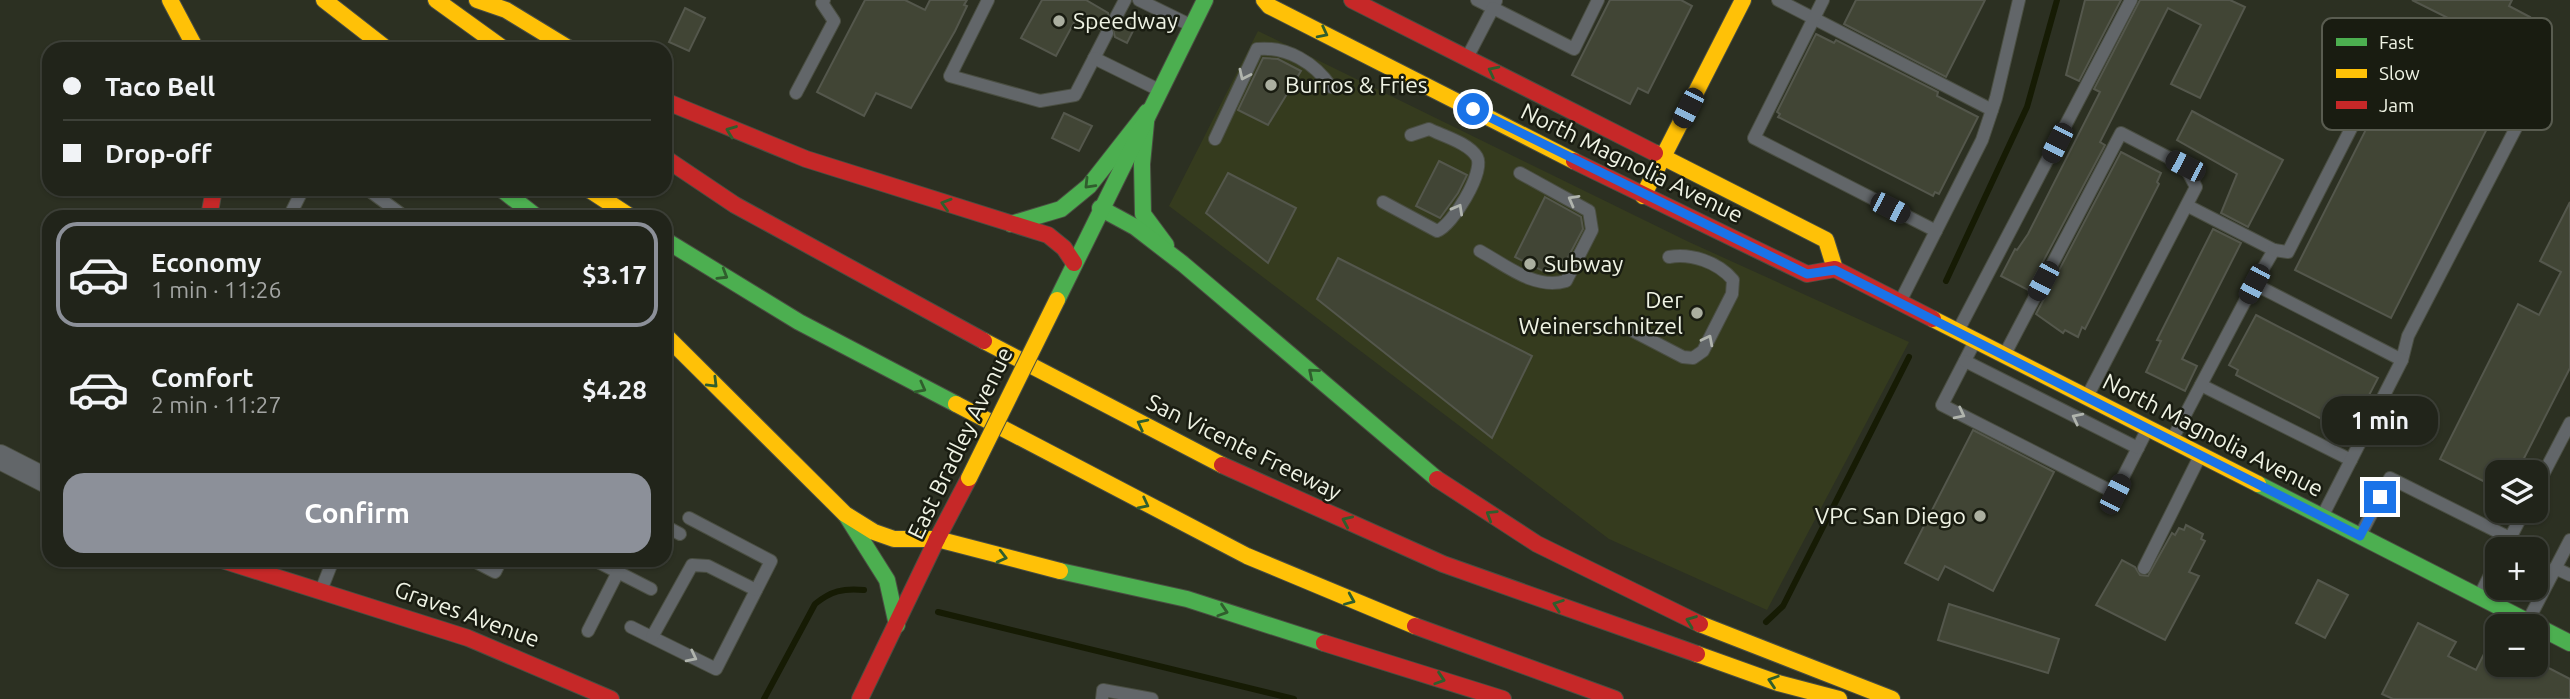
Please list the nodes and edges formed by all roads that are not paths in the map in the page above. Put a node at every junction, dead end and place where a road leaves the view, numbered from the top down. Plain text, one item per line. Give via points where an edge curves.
1 (170, 0) edge
2 (310, 0) edge
3 (324, 0) edge
4 (436, 0) edge
5 (477, 0) edge
6 (824, 0) edge
7 (988, 0) edge
8 (1125, 0) edge
9 (1139, 0) edge
10 (1205, 0) edge
11 (1264, 0) edge
12 (1352, 0) edge
13 (1477, 0) edge
14 (1598, 0) edge
15 (1743, 0) edge
16 (1778, 0) edge
17 (1823, 0) edge
18 (2019, 0) edge
19 (2131, 0) edge
20 (1495, 4) edge
21 (1116, 17) dead end
22 (1814, 18) junction
23 (1192, 26) junction
24 (1107, 33) dead end
25 (347, 39) dead end
26 (192, 42) edge
27 (378, 42) edge
28 (494, 42) edge
29 (559, 42) edge
30 (1094, 58) junction
31 (1467, 58) junction
32 (1331, 88) dead end
33 (1159, 90) junction
34 (796, 93) dead end
35 (672, 104) edge
36 (1992, 110) junction
37 (1147, 112) junction
38 (2350, 130) edge
39 (2515, 130) edge
40 (1411, 135) dead end
41 (1214, 139) dead end
42 (1663, 157) junction
43 (672, 163) edge
44 (1520, 173) dead end
45 (376, 196) edge
46 (510, 196) edge
47 (599, 196) edge
48 (1643, 196) junction
49 (1383, 202) dead end
50 (2188, 206) junction
51 (1100, 208) junction
52 (396, 210) edge
53 (528, 210) edge
54 (620, 210) edge
55 (1011, 224) junction
56 (1936, 231) junction
57 (672, 244) edge
58 (2274, 250) junction
59 (1480, 251) dead end
60 (1669, 257) dead end
61 (1074, 263) junction
62 (1183, 264) junction
63 (1835, 270) junction
64 (2254, 284) junction
65 (1900, 302) junction
66 (1631, 330) dead end
67 (1958, 331) junction
68 (1976, 340) junction
69 (672, 342) edge
70 (2004, 354) junction
71 (2402, 360) junction
72 (1965, 361) junction
73 (2201, 385) junction
74 (2088, 397) junction
75 (2570, 423) edge
76 (2148, 428) junction
77 (2172, 440) junction
78 (2138, 448) junction
79 (2201, 455) junction
80 (0, 457) edge
81 (2351, 460) junction
82 (2548, 465) edge
83 (42, 478) edge
84 (845, 514) junction
85 (2322, 516) junction
86 (688, 519) dead end
87 (672, 530) edge
88 (680, 534) dead end
89 (2360, 536) junction
90 (2495, 537) edge
91 (937, 539) junction
92 (2570, 540) edge
93 (247, 567) edge
94 (330, 567) edge
95 (608, 567) edge
96 (2144, 568) dead end
97 (2556, 568) junction
98 (618, 572) junction
99 (2570, 575) edge
100 (2485, 584) edge
101 (322, 588) junction
102 (651, 589) dead end
103 (756, 590) junction
104 (2479, 596) junction
105 (2514, 614) edge
106 (2532, 614) edge
107 (897, 625) junction
108 (631, 627) dead end
109 (588, 631) dead end
110 (2548, 631) edge
111 (652, 637) junction
112 (2570, 643) edge
113 (572, 679) junction
114 (562, 699) edge
115 (611, 699) edge
116 (860, 699) edge
117 (1102, 699) edge
118 (1152, 699) edge
119 (1503, 699) edge
120 (1615, 699) edge
121 (1839, 699) edge
122 (1892, 699) edge

1 - 26 main road
2 - 25 main road
3 - 27 main road
4 - 28 main road
5 - 29 main road via 506,10
6 - 34 lane via 834,20
7 - 30 lane via 950,76 1040,101 1075,95
8 - 21 lane
9 - 23 lane
10 - 23 main road
11 -> 48 main road, North Magnolia Avenue
12 - 31 main road, North Magnolia Avenue
13 - 20 lane
14 - 20 lane via 1574,48
15 - 42 main road
16 - 22 lane
17 - 22 lane
18 - 36 lane
19 - 67 lane
20 - 31 lane
22 - 36 lane
22 - 56 lane via 1754,138
23 - 33 main road
24 - 30 lane
30 - 33 lane
42 -> 31 main road, North Magnolia Avenue
32 -> 41 lane via 1322,74 1305,62 1276,47 1258,49
33 - 37 main road
55 -> 35 main road via 823,167
36 - 56 lane via 1982,140
37 - 51 main road, East Bradley Avenue
37 -> 55 main road via 1089,186 1061,209
37 - 62 main road via 1143,214
38 - 58 lane via 2288,252
39 - 71 lane via 2408,336
49 -> 40 lane via 1437,231 1446,228 1478,170 1478,158 1470,149 1429,129
42 - 48 main road
42 - 63 main road, North Magnolia Avenue via 1826,240
121 -> 43 main road, San Vicente Freeway via 1778,683 1443,564 1236,472 810,247
59 -> 44 lane via 1551,286 1566,281 1592,230 1588,211
45 - 52 lane
46 - 53 main road
47 - 54 main road
48 - 63 main road, North Magnolia Avenue via 1807,274
50 - 58 lane
50 - 70 lane via 2196,187 2185,166 2121,133
50 - 74 lane
51 - 61 main road, East Bradley Avenue
51 - 62 main road via 1135,227
55 - 61 main road via 1048,235
56 - 65 lane
57 -> 120 main road via 799,322 1247,556 1401,621
58 - 64 lane
66 -> 60 lane via 1683,357 1693,358 1709,340 1732,294 1733,280 1725,270 1696,258 1683,254
61 - 91 main road, East Bradley Avenue, bridge
122 -> 62 main road via 1674,614 1537,544 1451,489
63 - 65 main road, North Magnolia Avenue
64 - 71 lane
64 - 73 lane
65 - 67 main road, North Magnolia Avenue
67 - 68 main road, North Magnolia Avenue
68 - 70 main road, North Magnolia Avenue
68 - 72 lane
69 -> 84 main road
70 - 74 main road, North Magnolia Avenue
71 - 81 lane
78 -> 72 lane
72 -> 78 lane via 1942,405 2115,494
73 - 77 lane
73 - 81 lane
74 - 76 main road, North Magnolia Avenue
75 - 82 lane
76 - 77 main road, North Magnolia Avenue
76 - 78 lane
77 - 79 main road, North Magnolia Avenue
79 - 85 main road, North Magnolia Avenue
79 - 96 lane
80 - 83 street
81 - 85 lane
84 - 91 main road via 894,540
84 - 107 main road via 887,580
85 - 89 main road, North Magnolia Avenue
86 - 103 lane via 771,561
87 - 88 lane
89 - 90 lane via 2390,478
89 - 104 main road, North Magnolia Avenue
91 - 107 main road, East Bradley Avenue
91 -> 119 main road via 1187,599
92 - 97 lane
93 - 101 main road, Graves Avenue
94 - 101 lane
95 - 98 lane
97 - 99 lane
97 - 106 lane
98 - 102 lane
98 - 109 lane
100 - 104 lane
101 - 113 main road, Graves Avenue via 481,640
103 - 111 lane via 708,566 692,565
111 -> 103 lane via 716,669
104 - 105 main road, North Magnolia Avenue
107 - 116 main road, East Bradley Avenue
108 - 111 lane
110 - 112 main road, North Magnolia Avenue
113 - 114 lane
113 - 115 main road, Graves Avenue
117 - 118 lane via 1103,690

